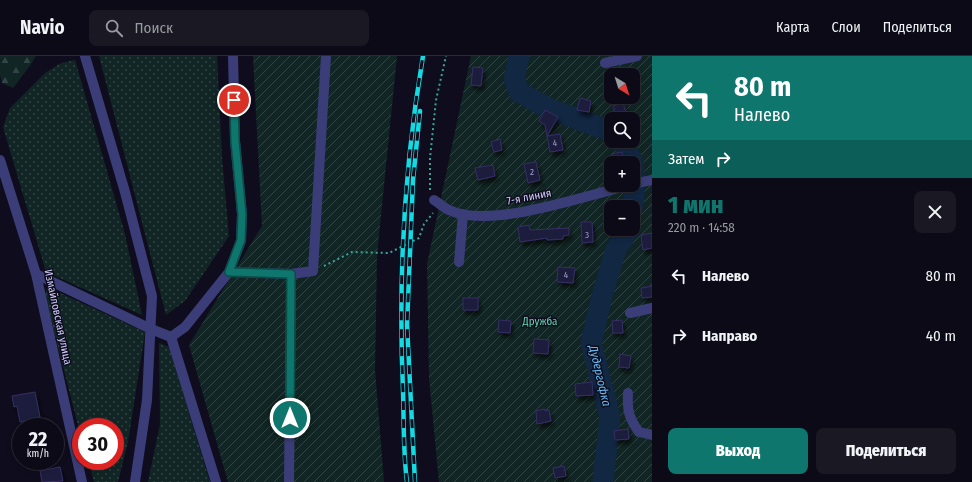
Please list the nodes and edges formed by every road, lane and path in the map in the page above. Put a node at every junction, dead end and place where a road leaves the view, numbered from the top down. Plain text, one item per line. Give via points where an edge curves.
1 (85, 56) edge
2 (233, 56) edge
3 (326, 56) edge
4 (446, 56) edge
5 (637, 56) edge
6 (605, 63) dead end
7 (0, 160) edge
8 (652, 180) edge
9 (640, 183) edge
10 (604, 191) edge
11 (437, 202) junction
12 (463, 214) junction
13 (459, 262) dead end
14 (313, 271) junction
15 (229, 272) junction
16 (36, 274) junction
17 (291, 274) junction
18 (652, 308) edge
19 (630, 313) dead end
20 (151, 329) junction
21 (171, 336) junction
22 (628, 393) dead end
23 (652, 435) edge
24 (82, 482) edge
25 (135, 482) edge
26 (216, 482) edge
27 (289, 482) edge

1 - 20 street via 152,296
2 - 15 street via 235,141 242,214 241,240
3 - 14 street
4 - 11 path via 437,88 430,158 430,190
5 - 6 street
7 - 16 street, Измайловская улица
8 - 9 street, 7-я линия
10 - 12 street, 7-я линия via 525,212 478,216
11 - 12 street, 7-я линия via 450,211
11 - 14 path via 419,238 389,253 352,252
12 - 13 street
14 - 17 street
15 - 17 street
15 - 21 street via 185,327
16 - 20 street
16 - 24 street, Измайловская улица
17 - 27 street
18 - 19 street
20 - 21 street
20 - 25 street via 147,400
21 - 26 street
22 - 23 street via 627,410 633,424 639,432

